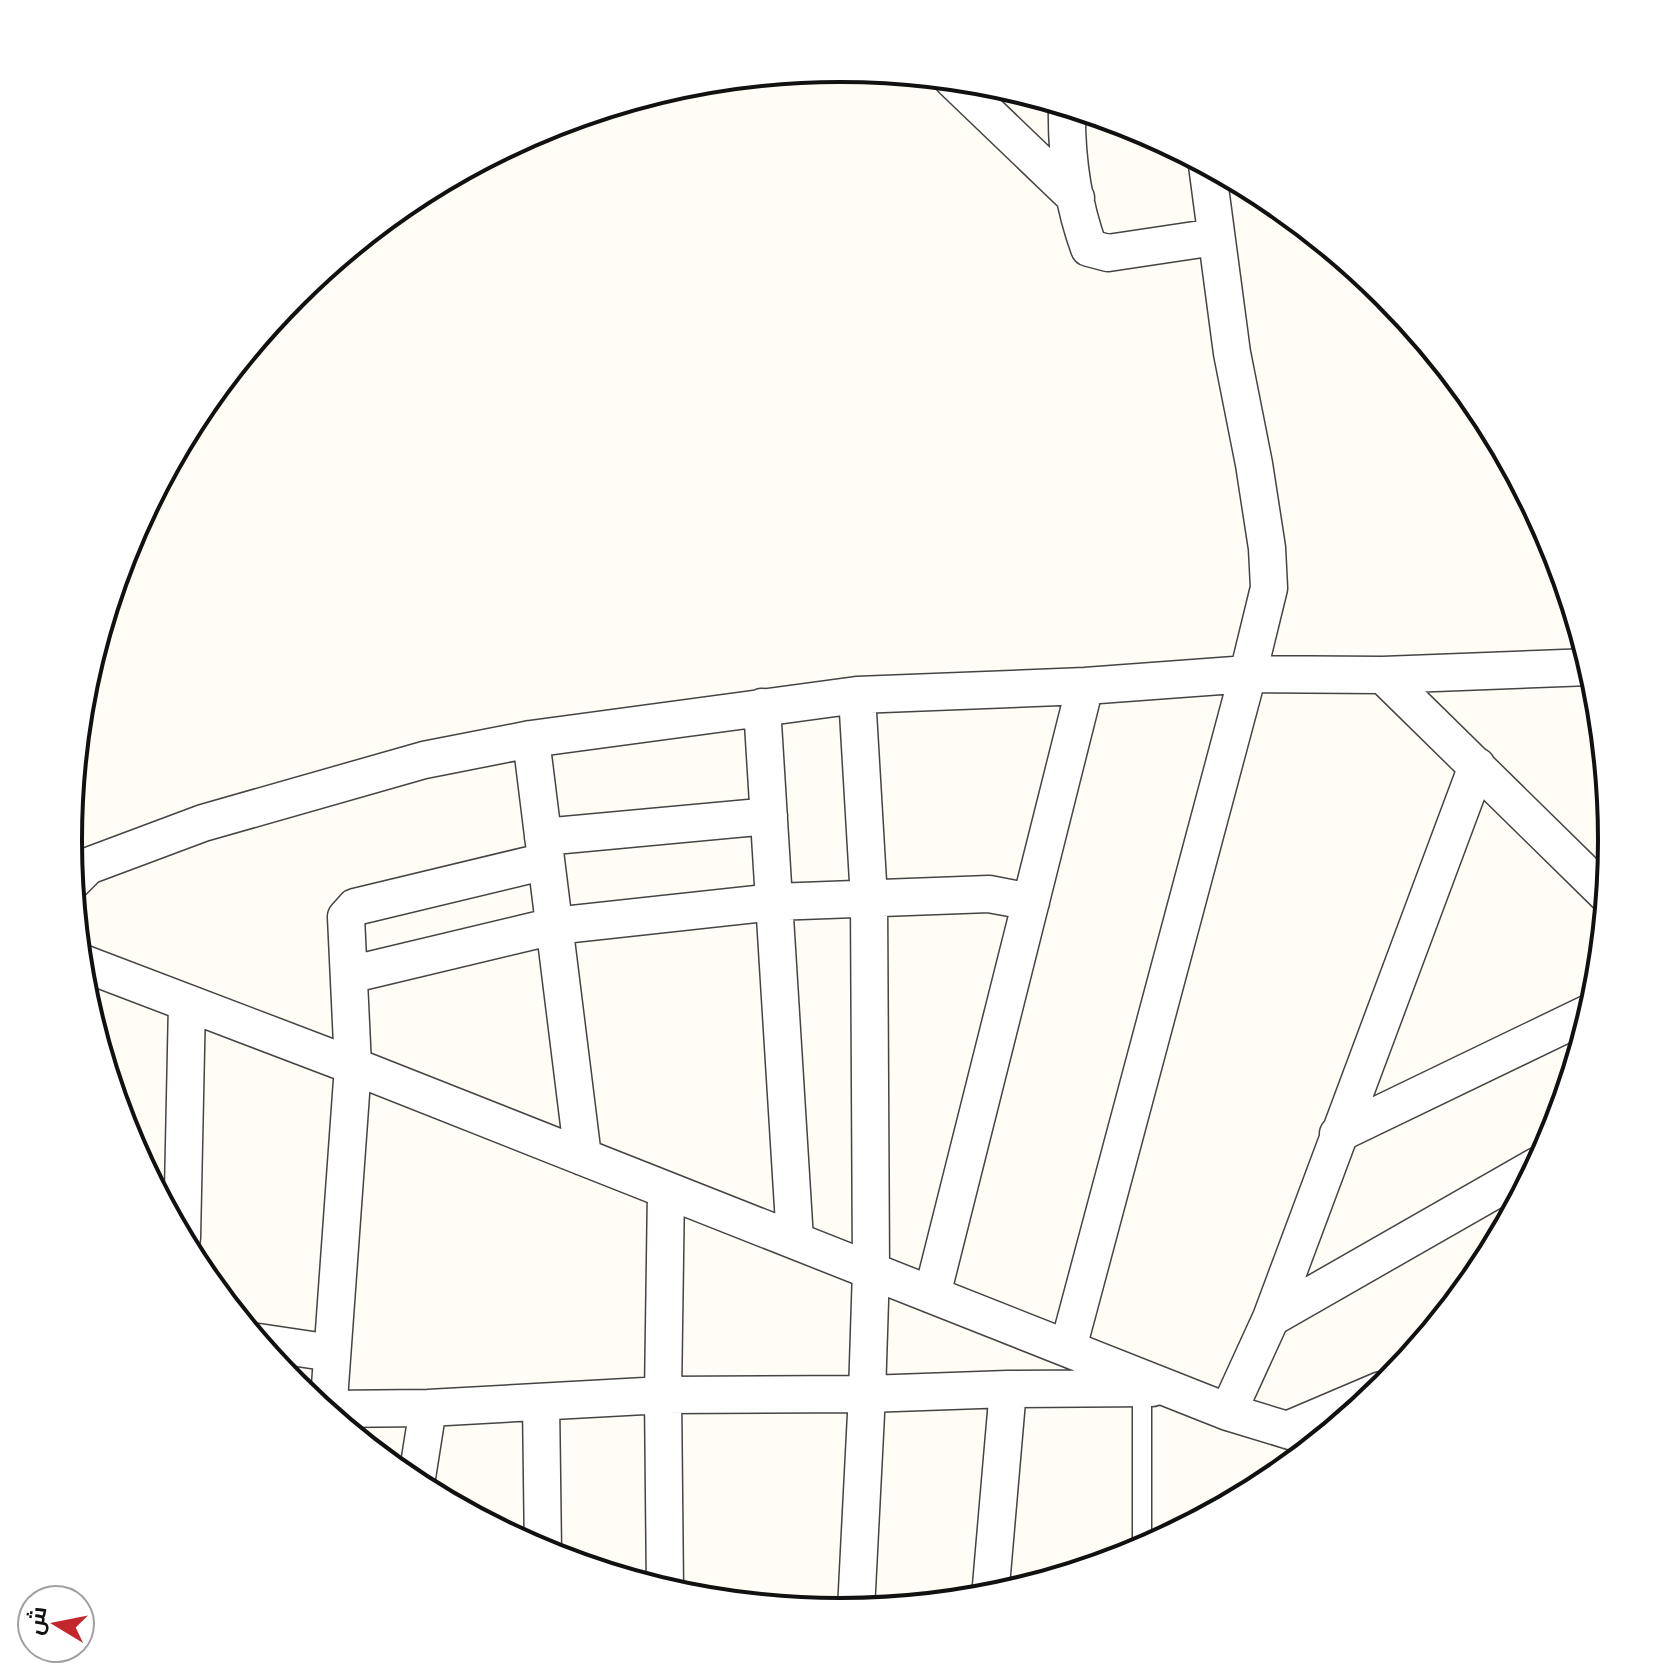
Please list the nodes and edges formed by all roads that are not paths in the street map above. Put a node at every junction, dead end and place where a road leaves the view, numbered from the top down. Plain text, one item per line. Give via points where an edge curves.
1 (967, 93) edge
2 (1067, 117) edge
3 (1208, 178) edge
4 (1076, 198) junction
5 (1215, 237) junction
6 (1248, 674) junction
7 (1383, 675) junction
8 (1579, 675) edge
9 (1085, 686) junction
10 (857, 695) junction
11 (762, 707) junction
12 (531, 739) junction
13 (1477, 766) junction
14 (769, 816) junction
15 (545, 849) junction
16 (83, 871) edge
17 (1596, 884) edge
18 (869, 899) junction
19 (774, 902) junction
20 (1031, 902) junction
21 (554, 926) junction
22 (93, 967) edge
23 (349, 975) junction
24 (187, 1003) junction
25 (1576, 1019) edge
26 (353, 1066) junction
27 (1338, 1134) junction
28 (583, 1157) junction
29 (1519, 1176) edge
30 (666, 1190) junction
31 (182, 1216) edge
32 (795, 1240) junction
33 (871, 1270) junction
34 (932, 1295) junction
35 (1271, 1318) junction
36 (274, 1344) edge
37 (1068, 1348) junction
38 (332, 1353) junction
39 (1156, 1388) junction
40 (1008, 1389) junction
41 (867, 1394) junction
42 (663, 1395) junction
43 (329, 1399) edge
44 (541, 1402) junction
45 (428, 1408) junction
46 (342, 1411) edge
47 (1228, 1412) junction
48 (1323, 1423) edge
49 (1303, 1435) edge
50 (418, 1469) edge
51 (1143, 1534) edge
52 (543, 1537) edge
53 (665, 1577) edge
54 (991, 1582) edge
55 (857, 1597) edge

1 - 4 street
2 - 4 street
3 - 5 street
4 - 5 street via 1089,248 1096,251
5 - 6 street via 1267,548 1269,588
6 - 7 street
6 - 9 street
6 - 37 street
7 - 8 street
7 - 13 street
9 - 10 street
9 - 20 street
10 - 11 street
10 - 18 street
11 - 12 street
11 - 14 street
12 - 15 street
12 - 16 street via 424,760 203,823
13 - 17 street
13 - 27 street
14 - 15 street
14 - 19 street
15 - 21 street
15 - 23 street via 355,907 344,925
18 - 19 street
18 - 20 street via 989,894
18 - 33 street
19 - 21 street
19 - 32 street
20 - 34 street
21 - 23 street
21 - 28 street
22 - 24 street
23 - 26 street
24 - 26 street
24 - 31 street
25 - 27 street
26 - 28 street
26 - 38 street
27 - 35 street
28 - 30 street
29 - 35 street
30 - 32 street
30 - 42 street
32 - 33 street
33 - 34 street
33 - 41 street
34 - 37 street
35 - 47 street
36 - 38 street
37 - 39 street
38 - 43 street
39 - 40 street
39 - 47 street
39 - 51 lane
40 - 41 street
40 - 54 street
41 - 42 street
41 - 55 street
42 - 44 street
42 - 53 street
44 - 45 street
44 - 52 street
45 - 46 street
45 - 50 street
47 - 49 street
48 - 49 street

